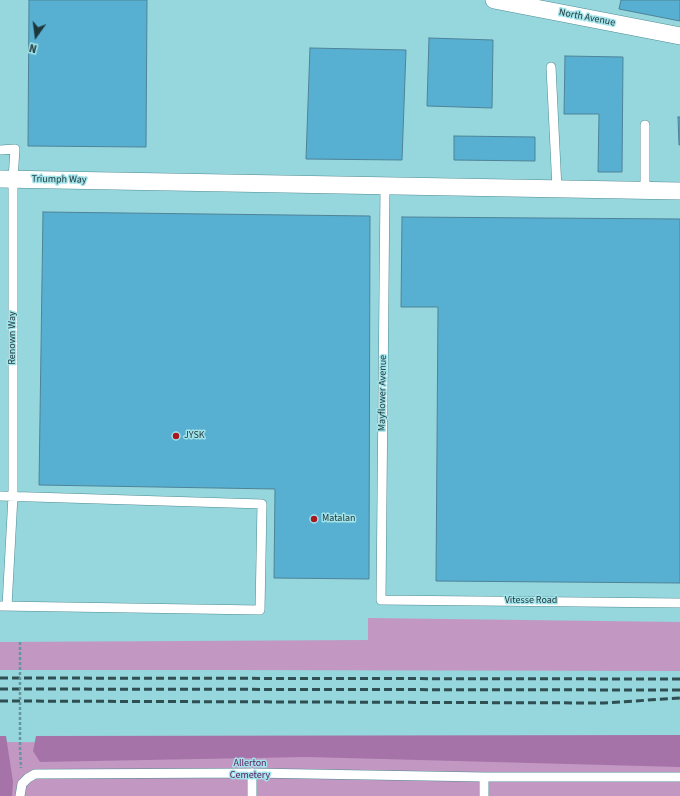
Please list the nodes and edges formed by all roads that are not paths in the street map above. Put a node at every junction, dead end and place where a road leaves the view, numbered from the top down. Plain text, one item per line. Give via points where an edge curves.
1 (494, 0) edge
2 (680, 36) edge
3 (551, 67) dead end
4 (645, 125) dead end
5 (0, 150) edge
6 (7, 179) edge
7 (386, 186) junction
8 (557, 189) junction
9 (645, 191) junction
10 (680, 192) edge
11 (0, 496) edge
12 (12, 496) junction
13 (381, 600) joint
14 (680, 603) edge
15 (4, 606) edge
16 (252, 773) junction
17 (484, 777) junction
18 (680, 777) edge
19 (20, 796) edge
20 (252, 796) edge
21 (484, 796) edge

1 - 2 street, North Avenue
3 - 8 lane
4 - 9 lane
5 - 6 lane, Renown Way via 15,149
6 - 7 street, Triumph Way
6 - 12 lane, Renown Way
7 - 8 street, Triumph Way
7 - 13 lane, Mayflower Avenue
8 - 9 street, Triumph Way
9 - 10 street, Triumph Way
11 - 12 lane
12 - 15 lane, Renown Way
12 - 15 lane via 262,504 260,610
13 - 14 lane, Vitesse Road
16 - 17 lane
16 - 19 lane via 35,774 22,784
16 - 20 lane
17 - 18 lane
17 - 21 lane

